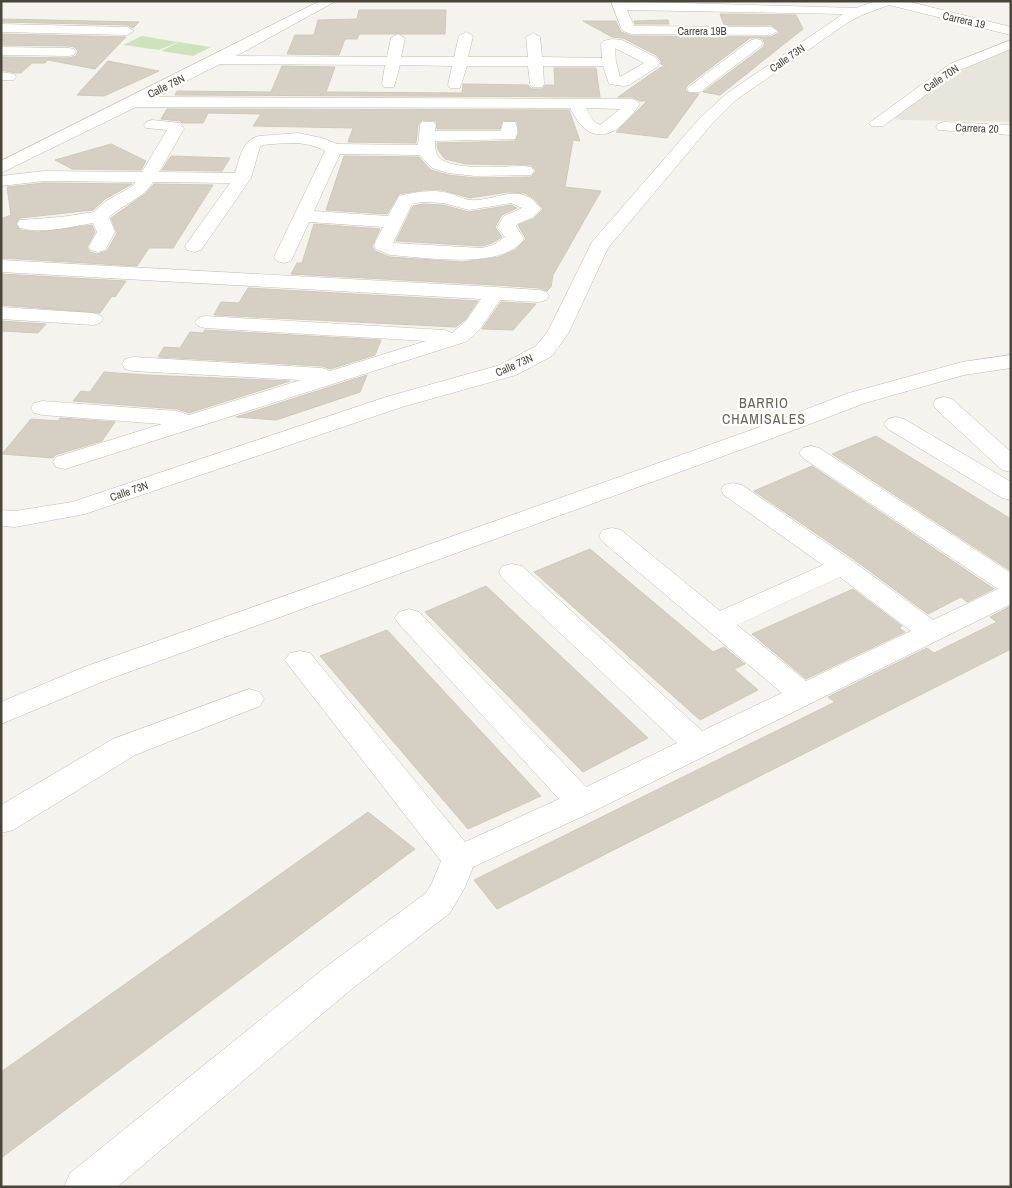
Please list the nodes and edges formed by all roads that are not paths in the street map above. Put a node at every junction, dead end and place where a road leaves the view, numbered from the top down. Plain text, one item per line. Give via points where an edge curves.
1 (330, 1) edge
2 (888, 1) edge
3 (618, 3) edge
4 (857, 12) junction
5 (1, 28) edge
6 (127, 31) dead end
7 (771, 31) dead end
8 (1011, 31) edge
9 (285, 36) dead end
10 (466, 36) dead end
11 (533, 36) dead end
12 (394, 42) dead end
13 (347, 44) dead end
14 (670, 44) dead end
15 (756, 44) junction
16 (1011, 44) edge
17 (785, 47) junction
18 (1, 51) edge
19 (69, 52) dead end
20 (217, 60) junction
21 (270, 61) junction
22 (347, 61) junction
23 (394, 61) junction
24 (459, 62) junction
25 (535, 62) junction
26 (609, 62) dead end
27 (341, 78) dead end
28 (266, 79) dead end
29 (371, 79) dead end
30 (459, 81) dead end
31 (533, 81) dead end
32 (695, 90) dead end
33 (134, 102) junction
34 (576, 104) dead end
35 (877, 123) dead end
36 (152, 125) dead end
37 (509, 125) dead end
38 (944, 127) dead end
39 (1011, 130) edge
40 (427, 137) junction
41 (334, 149) junction
42 (520, 167) dead end
43 (2, 172) edge
44 (148, 177) junction
45 (242, 178) junction
46 (100, 216) junction
47 (303, 216) junction
48 (393, 222) junction
49 (26, 224) dead end
50 (98, 246) dead end
51 (194, 246) dead end
52 (284, 257) dead end
53 (1, 266) edge
54 (495, 294) junction
55 (539, 296) dead end
56 (1, 313) edge
57 (93, 319) dead end
58 (205, 322) dead end
59 (461, 338) junction
60 (1011, 360) edge
61 (133, 364) dead end
62 (330, 378) junction
63 (944, 404) dead end
64 (42, 408) dead end
65 (187, 424) junction
66 (896, 424) dead end
67 (811, 453) dead end
68 (65, 462) dead end
69 (1011, 465) edge
70 (733, 490) dead end
71 (1011, 493) edge
72 (1, 518) edge
73 (612, 536) dead end
74 (842, 566) junction
75 (512, 572) dead end
76 (1011, 585) edge
77 (1011, 593) edge
78 (409, 618) dead end
79 (718, 624) junction
80 (930, 632) junction
81 (300, 660) dead end
82 (803, 695) junction
83 (249, 699) dead end
84 (1, 714) edge
85 (698, 745) junction
86 (582, 803) junction
87 (1, 821) edge
88 (460, 859) junction
89 (85, 1187) edge

1 - 20 street, Calle 78N
2 - 4 street, Calle 73N
2 - 8 street, Carrera 19
3 - 4 street via 636,7
3 - 7 street, Carrera 19B via 628,28 632,30
4 - 17 street, Calle 73N
5 - 6 street
9 - 21 street
10 - 24 street
11 - 25 street
12 - 23 street
13 - 22 street
14 - 15 street
15 - 17 street
15 - 32 street
16 - 35 street, Calle 70N via 955,67
17 - 72 street, Calle 73N via 705,122 599,246 558,332 544,351 508,370 394,402 76,509 16,519
18 - 19 street
20 - 21 street
20 - 33 street, Calle 78N
21 - 22 street
21 - 28 street
22 - 23 street
22 - 27 street
23 - 24 street
23 - 29 street via 390,82
24 - 25 street
24 - 30 street
25 - 26 street
25 - 31 street
33 - 34 street
33 - 43 street, Calle 78N
36 - 44 street via 174,126 176,129
37 - 40 street via 509,136
38 - 39 street, Carrera 20
40 - 41 street
40 - 42 street via 432,160 439,166 453,170
41 - 45 street via 326,143 302,138 259,141 253,145
41 - 47 street
43 - 44 street via 44,176
44 - 45 street
44 - 46 street via 140,189
45 - 51 street
46 - 49 street via 61,223
46 - 50 street via 106,232
47 - 48 street
47 - 52 street
48 - 48 street via 405,200 422,196 470,205 521,199 532,209 510,220 506,227 515,239 506,247 482,254 390,249 383,245
53 - 54 street
54 - 55 street
54 - 59 street
56 - 57 street
58 - 59 street
59 - 62 street
60 - 84 street via 962,369 857,398 94,674
61 - 62 street via 321,374
62 - 65 street
63 - 69 street
64 - 65 street via 178,418
65 - 68 street
66 - 71 street
67 - 76 street
70 - 74 street
73 - 79 street
74 - 79 street
74 - 80 street
75 - 85 street
77 - 80 street
78 - 86 street
79 - 82 street
80 - 82 street
81 - 88 street
82 - 85 street
83 - 87 street via 124,748
85 - 86 street
86 - 88 street
88 - 89 street via 438,903 340,977

